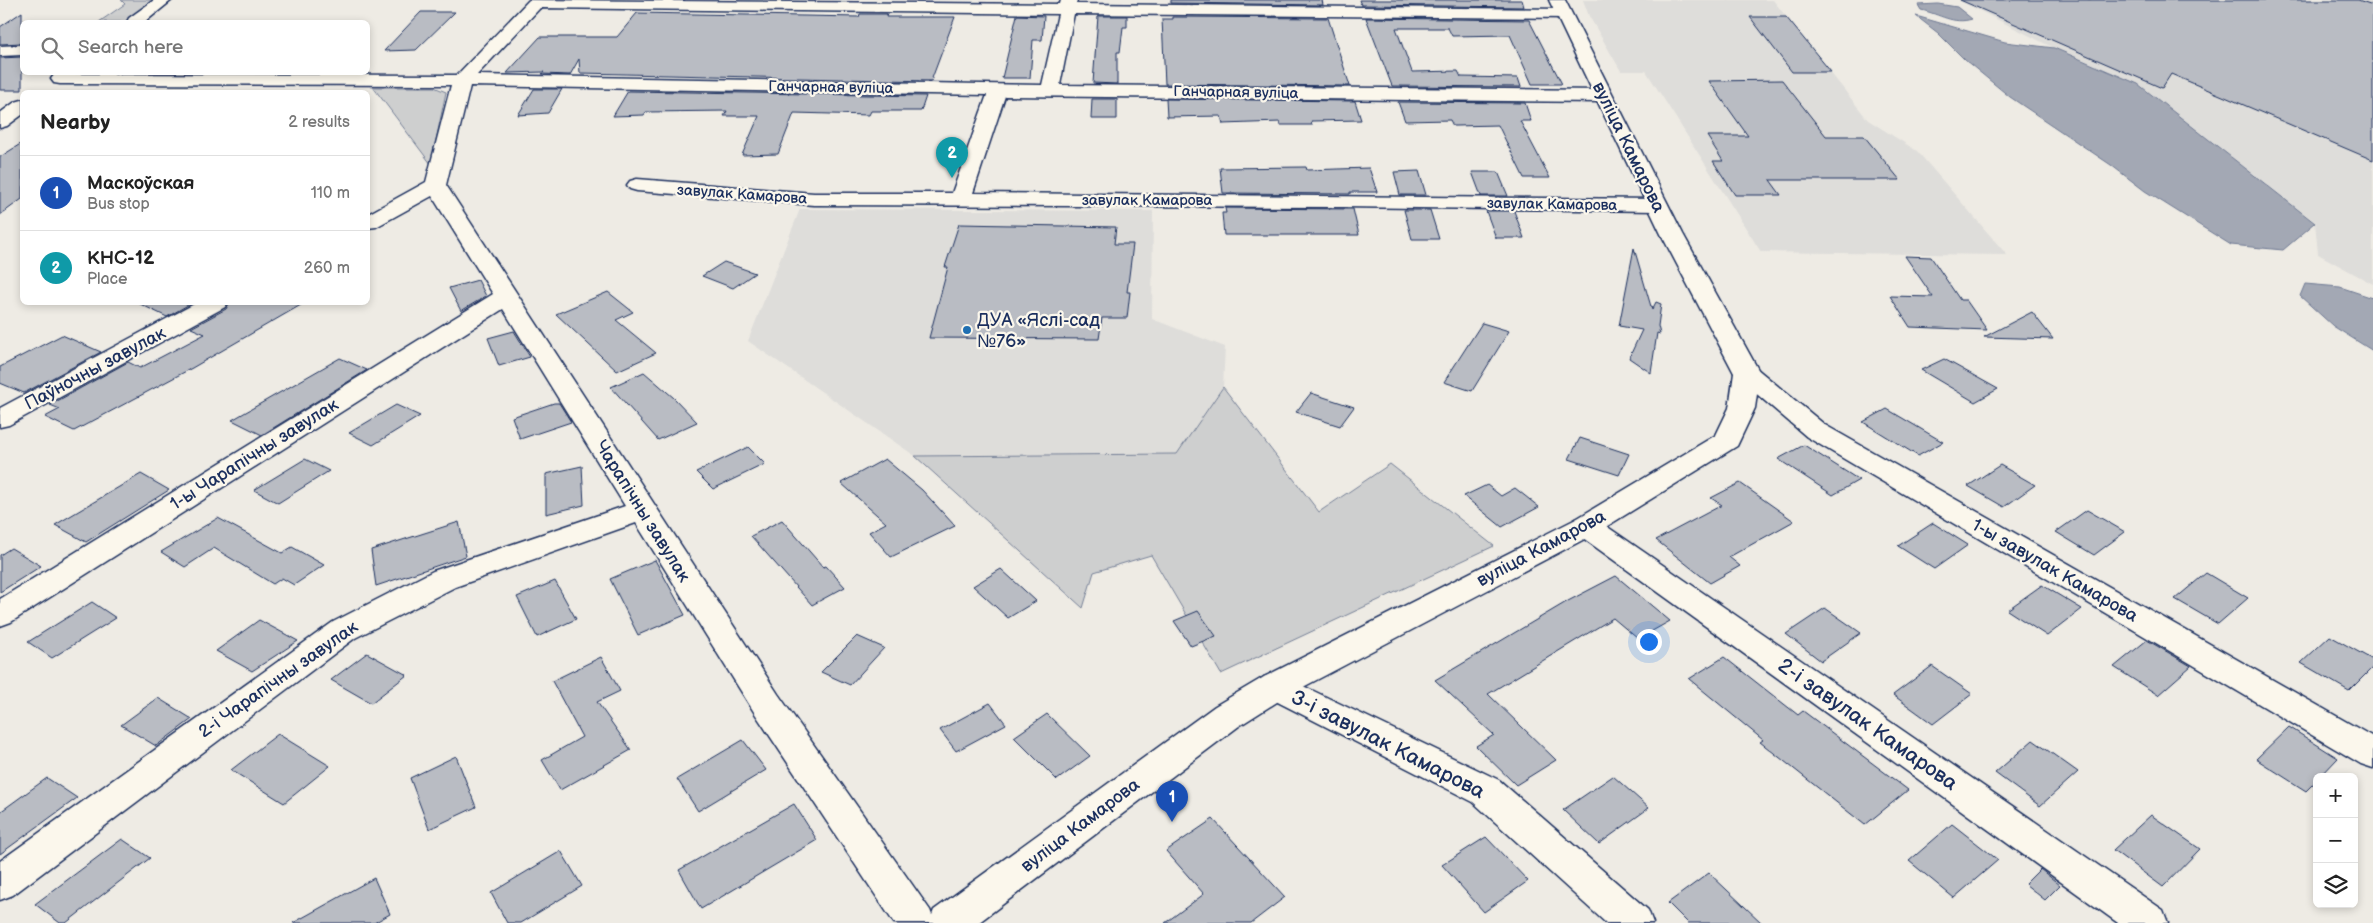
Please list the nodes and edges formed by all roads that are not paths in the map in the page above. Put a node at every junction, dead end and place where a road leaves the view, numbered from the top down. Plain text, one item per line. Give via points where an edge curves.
1 (164, 0) edge
2 (536, 2) edge
3 (1068, 4) edge
4 (1560, 7) edge
5 (138, 20) edge
6 (20, 50) edge
7 (0, 51) edge
8 (59, 80) edge
9 (462, 80) junction
10 (998, 90) junction
11 (1050, 90) junction
12 (1603, 96) junction
13 (20, 107) edge
14 (0, 122) edge
15 (436, 185) junction
16 (637, 185) dead end
17 (960, 199) junction
18 (1657, 205) junction
19 (370, 221) edge
20 (508, 295) junction
21 (211, 305) edge
22 (1747, 373) junction
23 (0, 419) edge
24 (643, 510) junction
25 (1586, 526) junction
26 (0, 614) edge
27 (1276, 686) junction
28 (2373, 754) edge
29 (0, 883) edge
30 (916, 923) edge
31 (948, 923) edge
32 (1634, 923) edge
33 (2149, 923) edge

1 - 5 street
2 - 3 street
2 - 9 street
3 - 4 street
3 - 11 street
4 - 12 street, вуліца Камарова
6 - 7 street
8 - 9 street, Ганчарная вуліца
9 - 10 street, Ганчарная вуліца
9 - 15 street
10 - 11 street, Ганчарная вуліца
10 - 17 street
11 - 12 street, Ганчарная вуліца
12 - 18 street, вуліца Камарова
13 - 14 street
15 - 19 street
15 - 20 street, Чарапічны завулак
16 - 17 street, завулак Камарова via 814,199
17 - 18 street, завулак Камарова
18 - 22 street, вуліца Камарова
20 - 24 street, Чарапічны завулак
20 - 26 street, 1-ы Чарапічны завулак
21 - 23 street, Паўночны завулак
22 - 25 street, вуліца Камарова via 1742,408 1727,440
22 - 28 street, 1-ы завулак Камарова via 1816,431
24 - 29 street, 2-і Чарапічны завулак via 444,580 344,630
24 - 30 street, Чарапічны завулак via 766,703
25 - 27 street, вуліца Камарова
25 - 33 street, 2-і завулак Камарова
27 - 31 street, вуліца Камарова via 1226,716
27 - 32 street, 3-і завулак Камарова via 1486,791

